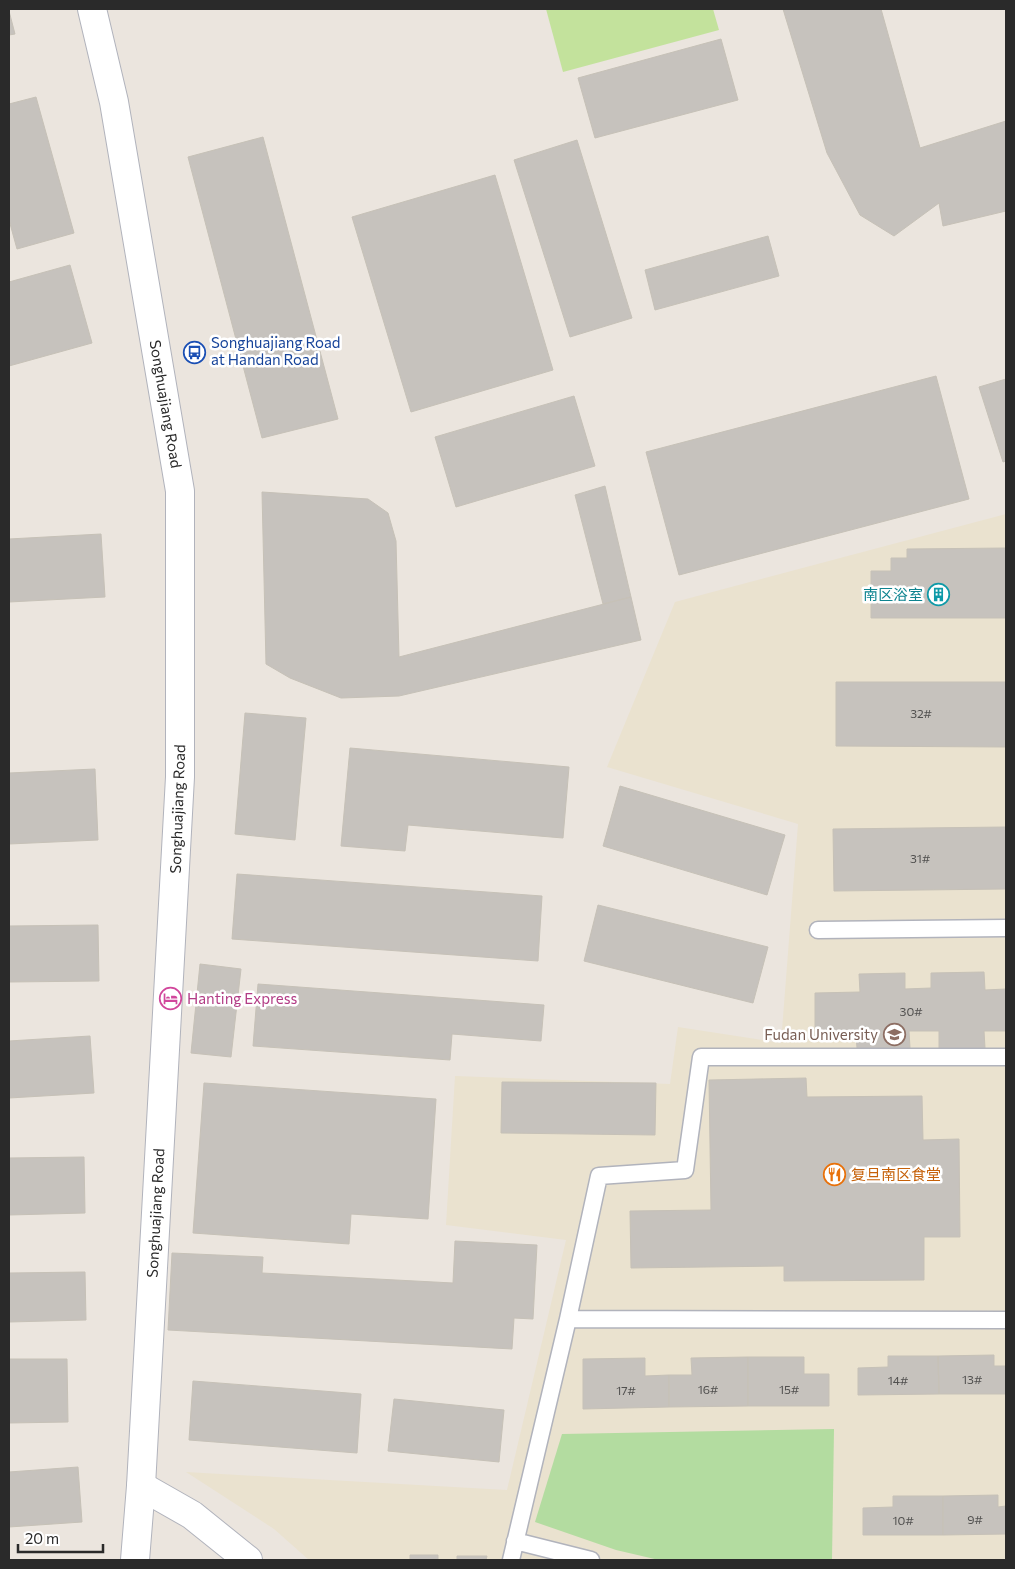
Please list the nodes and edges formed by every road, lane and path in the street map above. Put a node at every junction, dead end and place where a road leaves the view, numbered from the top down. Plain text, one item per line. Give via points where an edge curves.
1 (92, 9) edge
2 (1006, 928) edge
3 (818, 930) dead end
4 (1006, 1057) edge
5 (568, 1319) junction
6 (1006, 1320) edge
7 (141, 1486) junction
8 (516, 1541) junction
9 (134, 1560) edge
10 (248, 1560) edge
11 (511, 1560) edge
12 (591, 1560) edge

1 - 7 street, Songhuajiang Road via 114,102 180,491 180,777
2 - 3 lane
4 - 5 lane via 700,1057 685,1170 599,1176
5 - 6 lane
5 - 8 lane
7 - 9 street, Songhuajiang Road
7 - 10 street via 192,1515
8 - 11 lane
8 - 12 lane

